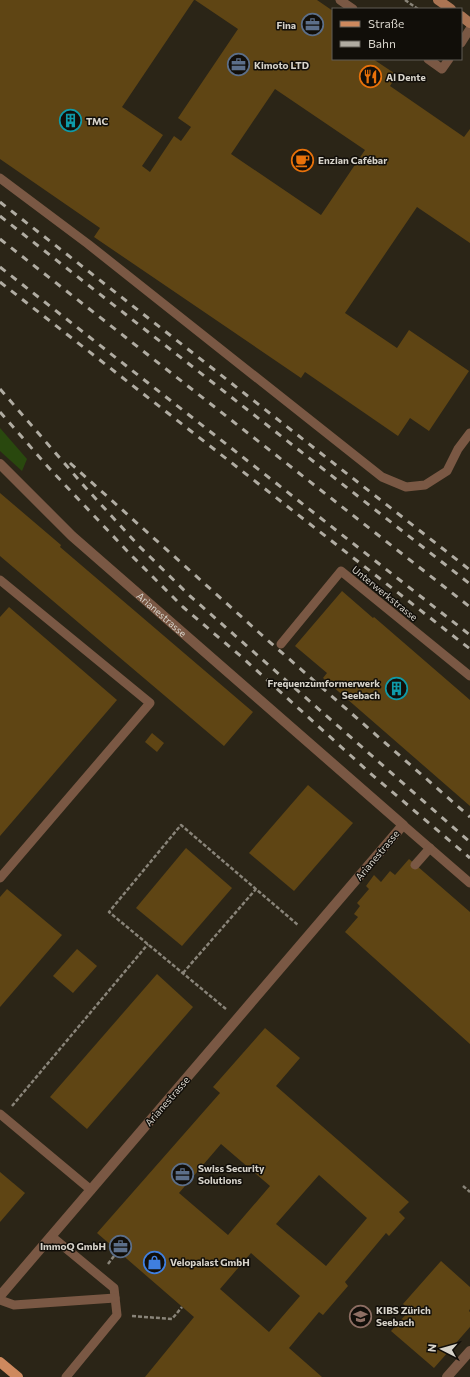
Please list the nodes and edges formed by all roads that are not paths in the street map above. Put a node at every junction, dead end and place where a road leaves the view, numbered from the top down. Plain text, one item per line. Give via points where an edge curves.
1 (340, 0) edge
2 (438, 0) edge
3 (352, 8) edge
4 (450, 8) edge
5 (462, 17) edge
6 (470, 23) edge
7 (470, 29) edge
8 (462, 41) edge
9 (429, 60) edge
10 (448, 60) edge
11 (0, 178) edge
12 (470, 433) edge
13 (0, 464) edge
14 (1, 584) edge
15 (281, 644) dead end
16 (470, 676) edge
17 (403, 825) junction
18 (430, 848) junction
19 (415, 865) dead end
20 (0, 878) edge
21 (470, 883) edge
22 (2, 1115) edge
23 (91, 1190) junction
24 (51, 1236) junction
25 (0, 1296) edge
26 (115, 1298) junction
27 (0, 1300) edge
28 (468, 1357) edge
29 (0, 1362) edge
30 (18, 1377) edge
31 (66, 1377) edge
32 (447, 1377) edge

1 - 3 lane
2 - 4 main road
5 - 6 main road
7 - 8 lane
9 - 10 lane via 442,69
11 - 12 lane via 95,249 382,477 406,487 425,485 447,471
13 - 17 street, Arianestrasse via 72,536
14 - 20 lane via 150,703
15 - 16 lane, Unterwerkstrasse via 340,571
17 - 18 lane
17 - 23 street, Arianestrasse
18 - 19 lane
18 - 21 lane
22 - 23 lane
23 - 24 street, Arianestrasse
24 - 25 street, Arianestrasse
24 - 26 lane via 114,1288
26 - 27 lane via 14,1305
26 - 31 lane via 117,1315
28 - 32 street
29 - 30 main road

